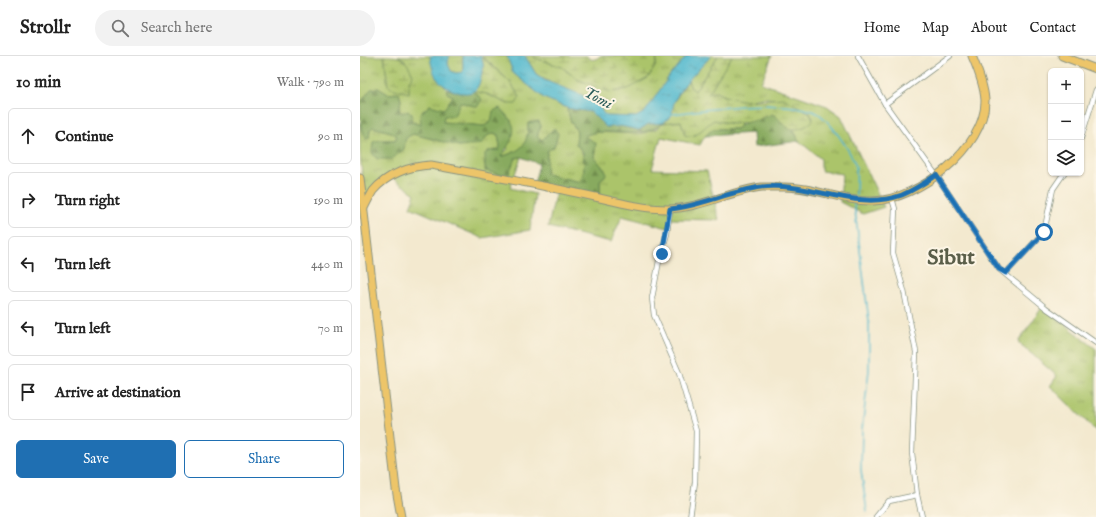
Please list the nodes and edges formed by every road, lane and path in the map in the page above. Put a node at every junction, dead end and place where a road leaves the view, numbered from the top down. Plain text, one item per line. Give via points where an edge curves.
1 (858, 56) edge
2 (950, 56) edge
3 (972, 56) edge
4 (1062, 56) edge
5 (1096, 69) edge
6 (1096, 90) edge
7 (885, 104) junction
8 (1084, 128) edge
9 (936, 175) junction
10 (1062, 176) edge
11 (360, 178) edge
12 (892, 198) junction
13 (362, 208) edge
14 (670, 209) junction
15 (1006, 273) junction
16 (1096, 343) edge
17 (917, 495) junction
18 (401, 517) edge
19 (690, 517) edge
20 (876, 517) edge
21 (922, 517) edge

1 - 7 street
2 - 7 street
3 - 9 main road via 983,86 984,112 976,135 968,147
4 - 5 main road
6 - 8 street
7 - 9 street
9 - 12 main road
9 - 15 street via 999,269
10 - 15 street via 1054,189 1044,232
11 - 13 main road
12 - 14 main road via 865,201 794,187 761,187 694,206
12 - 17 street via 893,253 904,291 916,352 912,453
13 - 14 main road via 373,191 399,171 431,165
13 - 18 main road
14 - 19 street via 667,234 652,298 654,315 679,373 696,431
15 - 16 street via 1046,308
17 - 20 street via 890,501
17 - 21 street

